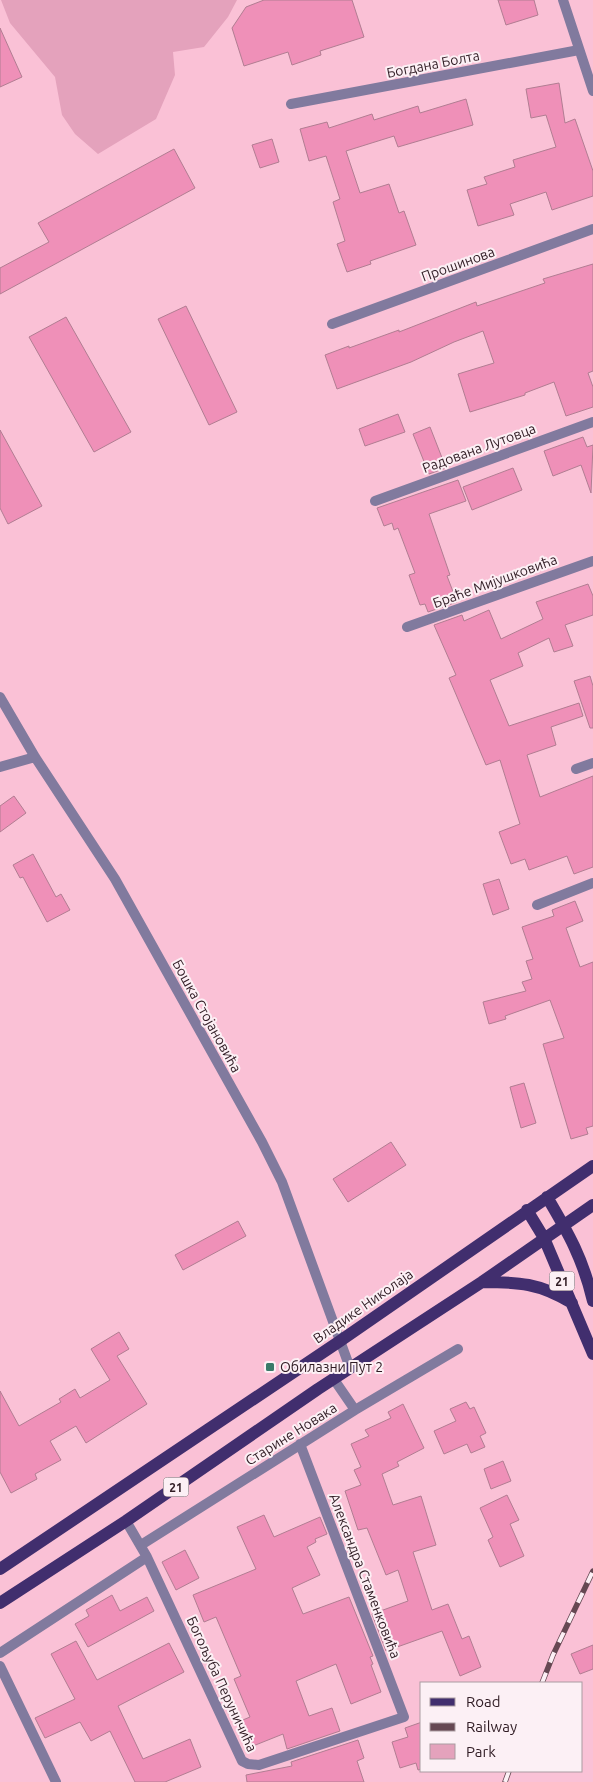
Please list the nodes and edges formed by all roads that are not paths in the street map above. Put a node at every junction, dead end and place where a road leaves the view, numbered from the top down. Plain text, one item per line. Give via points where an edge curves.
1 (563, 0) edge
2 (579, 50) junction
3 (593, 91) edge
4 (291, 104) dead end
5 (593, 229) edge
6 (332, 324) dead end
7 (593, 422) edge
8 (375, 500) dead end
9 (593, 561) edge
10 (407, 628) dead end
11 (0, 697) edge
12 (35, 757) junction
13 (593, 763) edge
14 (0, 767) edge
15 (576, 769) dead end
16 (593, 883) edge
17 (538, 905) dead end
18 (593, 1166) edge
19 (547, 1197) junction
20 (593, 1205) edge
21 (527, 1210) junction
22 (563, 1225) junction
23 (544, 1238) junction
24 (482, 1282) junction
25 (593, 1301) edge
26 (572, 1303) junction
27 (340, 1341) junction
28 (458, 1349) dead end
29 (593, 1354) edge
30 (350, 1368) junction
31 (334, 1378) junction
32 (354, 1410) junction
33 (300, 1444) junction
34 (126, 1521) junction
35 (141, 1545) junction
36 (147, 1557) junction
37 (0, 1569) edge
38 (0, 1603) edge
39 (0, 1654) edge
40 (0, 1666) edge
41 (404, 1716) joint
42 (56, 1782) edge

1 - 2 street
2 - 3 street
2 - 4 street, Богдана Болта
5 - 6 street, Прошинова
7 - 8 street, Радована Лутовца
9 - 10 street, Браће Мијушковића
11 - 12 street, Бошка Стојановића
12 - 14 street
12 - 27 street, Бошка Стојановића via 115,878 262,1142 282,1182
13 - 15 street
16 - 17 street
18 - 19 main road, Владике Николаја
19 - 21 main road, Владике Николаја / 21
19 - 22 main road, 21
20 - 22 main road
21 - 23 main road, 21
21 - 27 main road, Владике Николаја / 21
22 - 23 main road, 21
22 - 25 main road, 21 via 586,1271
23 - 24 main road, 21
23 - 26 main road, 21
24 - 26 main road via 537,1285
24 - 30 main road, 21
26 - 29 main road, 21
27 - 30 street, Бошка Стојановића
27 - 37 main road, Владике Николаја / 21
28 - 32 street, Старине Новака
30 - 31 main road, 21
31 - 32 street
31 - 34 main road, 21
32 - 33 street, Старине Новака
33 - 35 street, Старине Новака
33 - 41 street, Александра Стаменковића
34 - 35 street, Богољуба Перуничића
34 - 38 main road, 21
35 - 36 street, Богољуба Перуничића
36 - 39 street
36 - 41 street, Богољуба Перуничића via 242,1761 259,1765
40 - 42 street

